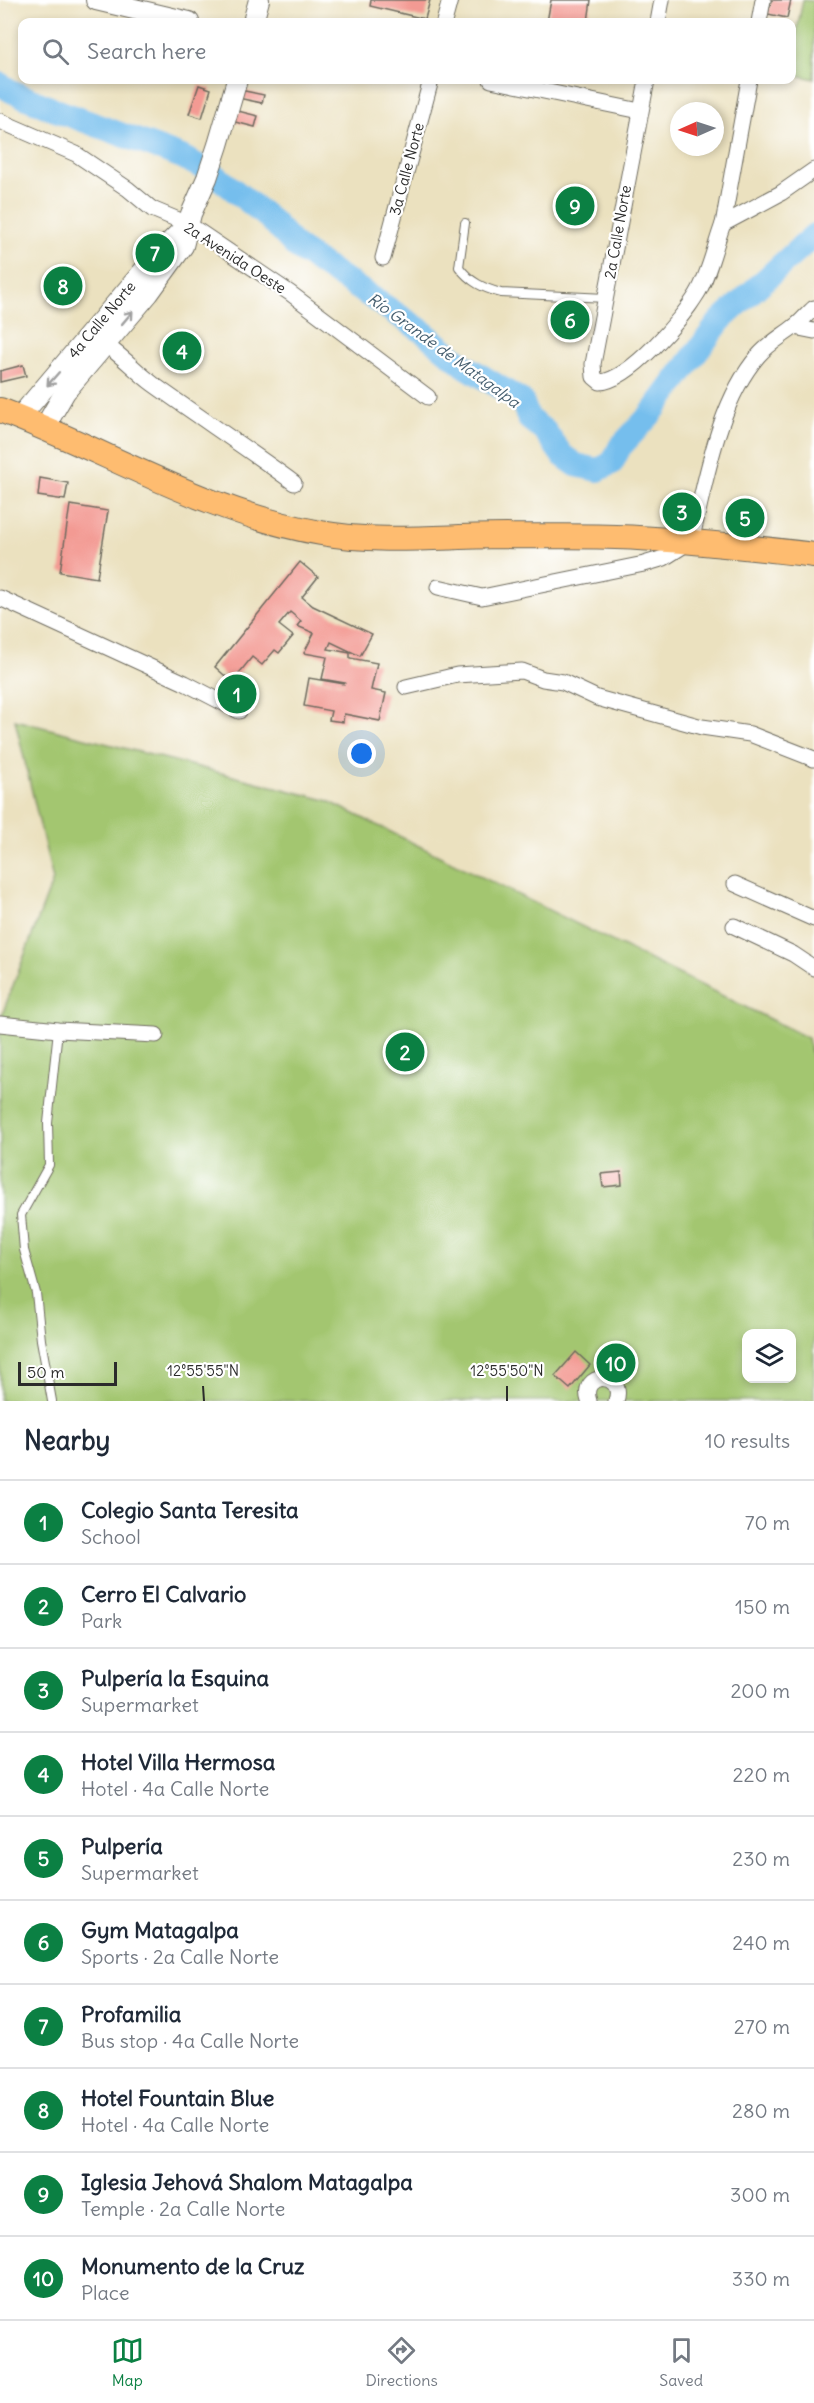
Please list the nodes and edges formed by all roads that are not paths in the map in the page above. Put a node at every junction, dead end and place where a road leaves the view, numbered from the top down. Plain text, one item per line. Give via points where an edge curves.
1 (96, 0) edge
2 (259, 0) edge
3 (450, 0) edge
4 (662, 0) edge
5 (763, 0) edge
6 (172, 18) edge
7 (254, 18) edge
8 (445, 18) edge
9 (659, 18) edge
10 (760, 18) edge
11 (236, 84) edge
12 (429, 84) edge
13 (510, 84) edge
14 (645, 84) edge
15 (748, 84) edge
16 (640, 111) junction
17 (0, 122) edge
18 (814, 170) edge
19 (190, 219) junction
20 (465, 223) dead end
21 (723, 224) junction
22 (382, 258) dead end
23 (606, 298) junction
24 (814, 308) edge
25 (794, 327) junction
26 (814, 331) edge
27 (98, 340) junction
28 (428, 397) dead end
29 (9, 414) edge
30 (55, 433) junction
31 (294, 483) dead end
32 (691, 541) junction
33 (814, 555) edge
34 (438, 587) dead end
35 (0, 598) edge
36 (406, 687) dead end
37 (239, 711) dead end
38 (814, 759) edge
39 (735, 884) dead end
40 (814, 919) edge
41 (734, 926) dead end
42 (814, 968) edge
43 (0, 1024) edge
44 (58, 1030) junction
45 (156, 1035) dead end
46 (52, 1401) edge
47 (589, 1401) edge
48 (616, 1401) edge

1 - 6 street
2 - 7 street
3 - 8 street
4 - 9 street
5 - 10 street
11 - 19 street, 4a Calle Norte
12 - 22 street, 3a Calle Norte
13 - 16 street
14 - 16 street, 2a Calle Norte
15 - 21 street
16 - 23 street, 2a Calle Norte
17 - 19 street, 2a Avenida Oeste via 76,154 152,209
18 - 21 street
19 - 27 street, 4a Calle Norte via 183,246 172,264
19 - 28 street, 2a Avenida Oeste
20 - 23 lane via 459,267 466,277 484,288 501,293
21 - 23 street, 2a Calle Norte via 698,293 674,324 625,374 600,382 594,377 593,364
24 - 25 street
25 - 26 street
25 - 32 street via 758,356 736,387 717,440
27 -> 29 street, 4a Calle Norte
27 - 30 street, 4a Calle Norte via 53,410 50,425
27 - 31 street
29 - 30 main road
30 - 32 main road via 199,498 278,524 322,533 391,540 511,536
32 - 33 main road
32 - 34 street via 664,558 644,564 507,594 482,597
35 - 37 street
36 - 38 street via 457,675 522,672 702,727 750,734
39 - 40 street
41 - 42 street
43 - 44 street
44 - 45 street
44 - 46 lane via 48,1123 49,1165 21,1215
47 - 48 street via 590,1384 603,1378 616,1386

